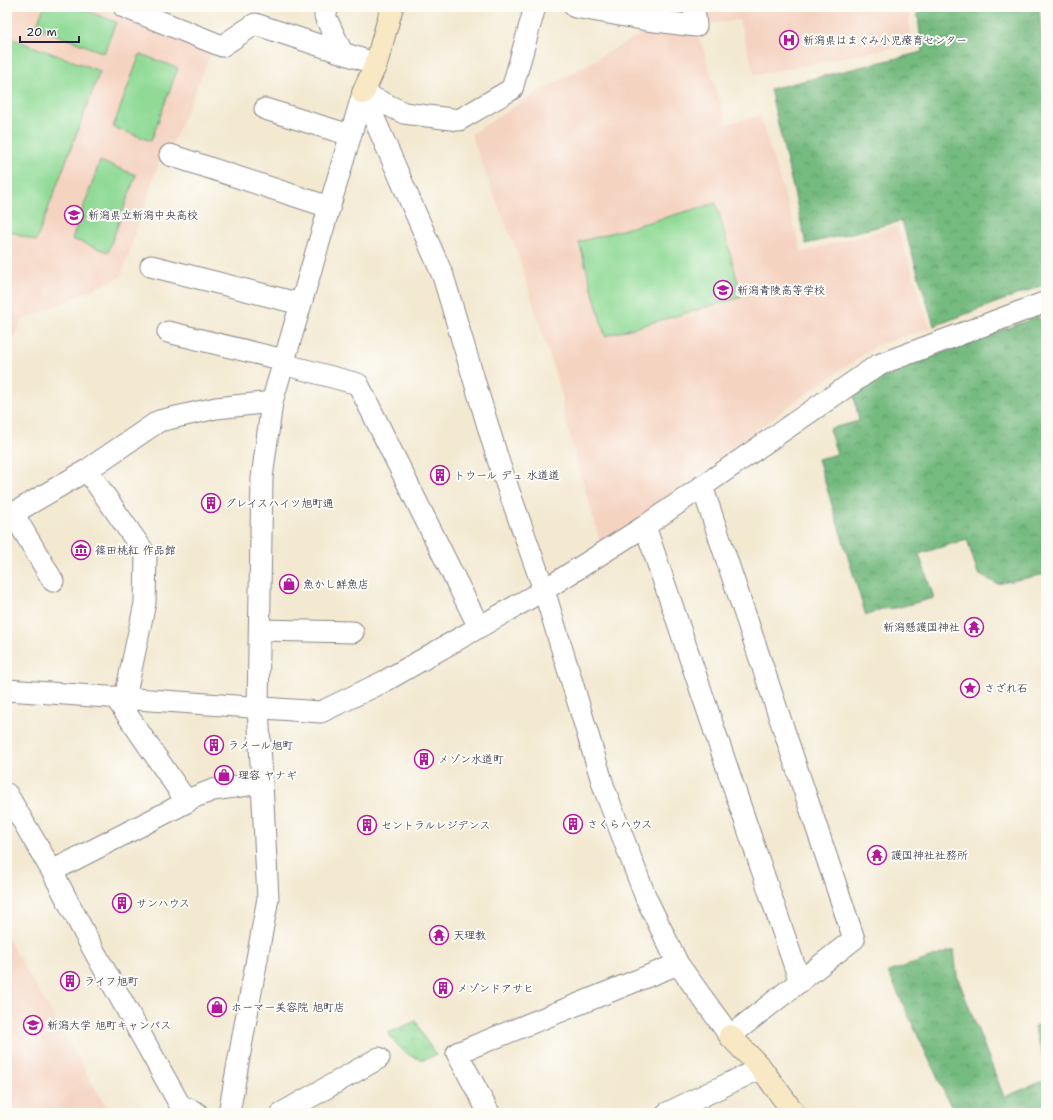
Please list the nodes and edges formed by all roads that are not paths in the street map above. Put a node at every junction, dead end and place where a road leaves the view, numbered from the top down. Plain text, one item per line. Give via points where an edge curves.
1 (124, 7) edge
2 (328, 7) edge
3 (392, 7) edge
4 (535, 7) edge
5 (575, 7) edge
6 (694, 7) edge
7 (647, 13) edge
8 (342, 52) junction
9 (376, 64) junction
10 (363, 93) junction
11 (265, 109) dead end
12 (350, 135) junction
13 (170, 155) dead end
14 (329, 207) junction
15 (151, 266) dead end
16 (1046, 302) edge
17 (301, 304) junction
18 (168, 332) dead end
19 (284, 362) junction
20 (272, 402) junction
21 (87, 470) junction
22 (702, 486) junction
23 (10, 515) edge
24 (645, 526) junction
25 (53, 581) dead end
26 (544, 590) junction
27 (479, 627) junction
28 (260, 630) junction
29 (353, 632) dead end
30 (7, 690) edge
31 (120, 697) junction
32 (258, 707) junction
33 (262, 783) junction
34 (7, 794) edge
35 (187, 802) junction
36 (52, 871) junction
37 (678, 964) junction
38 (800, 982) junction
39 (730, 1036) junction
40 (379, 1058) dead end
41 (761, 1068) junction
42 (197, 1113) edge
43 (230, 1113) edge
44 (282, 1113) edge
45 (489, 1113) edge
46 (667, 1113) edge
47 (794, 1113) edge

1 - 8 street via 222,46 255,24
2 - 8 street via 325,16
3 - 9 street
4 - 10 street via 512,89 458,120 404,113
5 - 7 street
6 - 7 street via 696,26
8 - 9 street
9 - 10 street
10 - 12 street
10 - 26 street via 443,276 499,462
11 - 12 street
12 - 14 street
13 - 14 street
14 - 17 street
15 - 17 street
16 - 22 street via 878,365
17 - 19 street
18 - 19 street
19 - 20 street
19 - 27 street via 358,384
20 - 21 street via 216,408 159,421
20 - 28 street via 262,478
21 - 23 street
21 - 31 street via 146,555 145,603
22 - 24 street
22 - 38 street via 854,940
23 - 25 street
24 - 26 street
24 - 38 street
26 - 27 street
26 - 37 street via 604,788 646,898
27 - 32 street via 385,681 321,712
28 - 29 street
28 - 32 street
30 - 31 street
31 - 32 street
31 - 35 street
32 - 33 street
33 - 35 street via 213,790
33 - 43 street via 268,898
34 - 36 street
35 - 36 street
36 - 42 street via 180,1105
37 - 39 street
37 - 45 street via 457,1054
38 - 39 street
39 - 41 street
40 - 44 street
41 - 46 street
41 - 47 street

